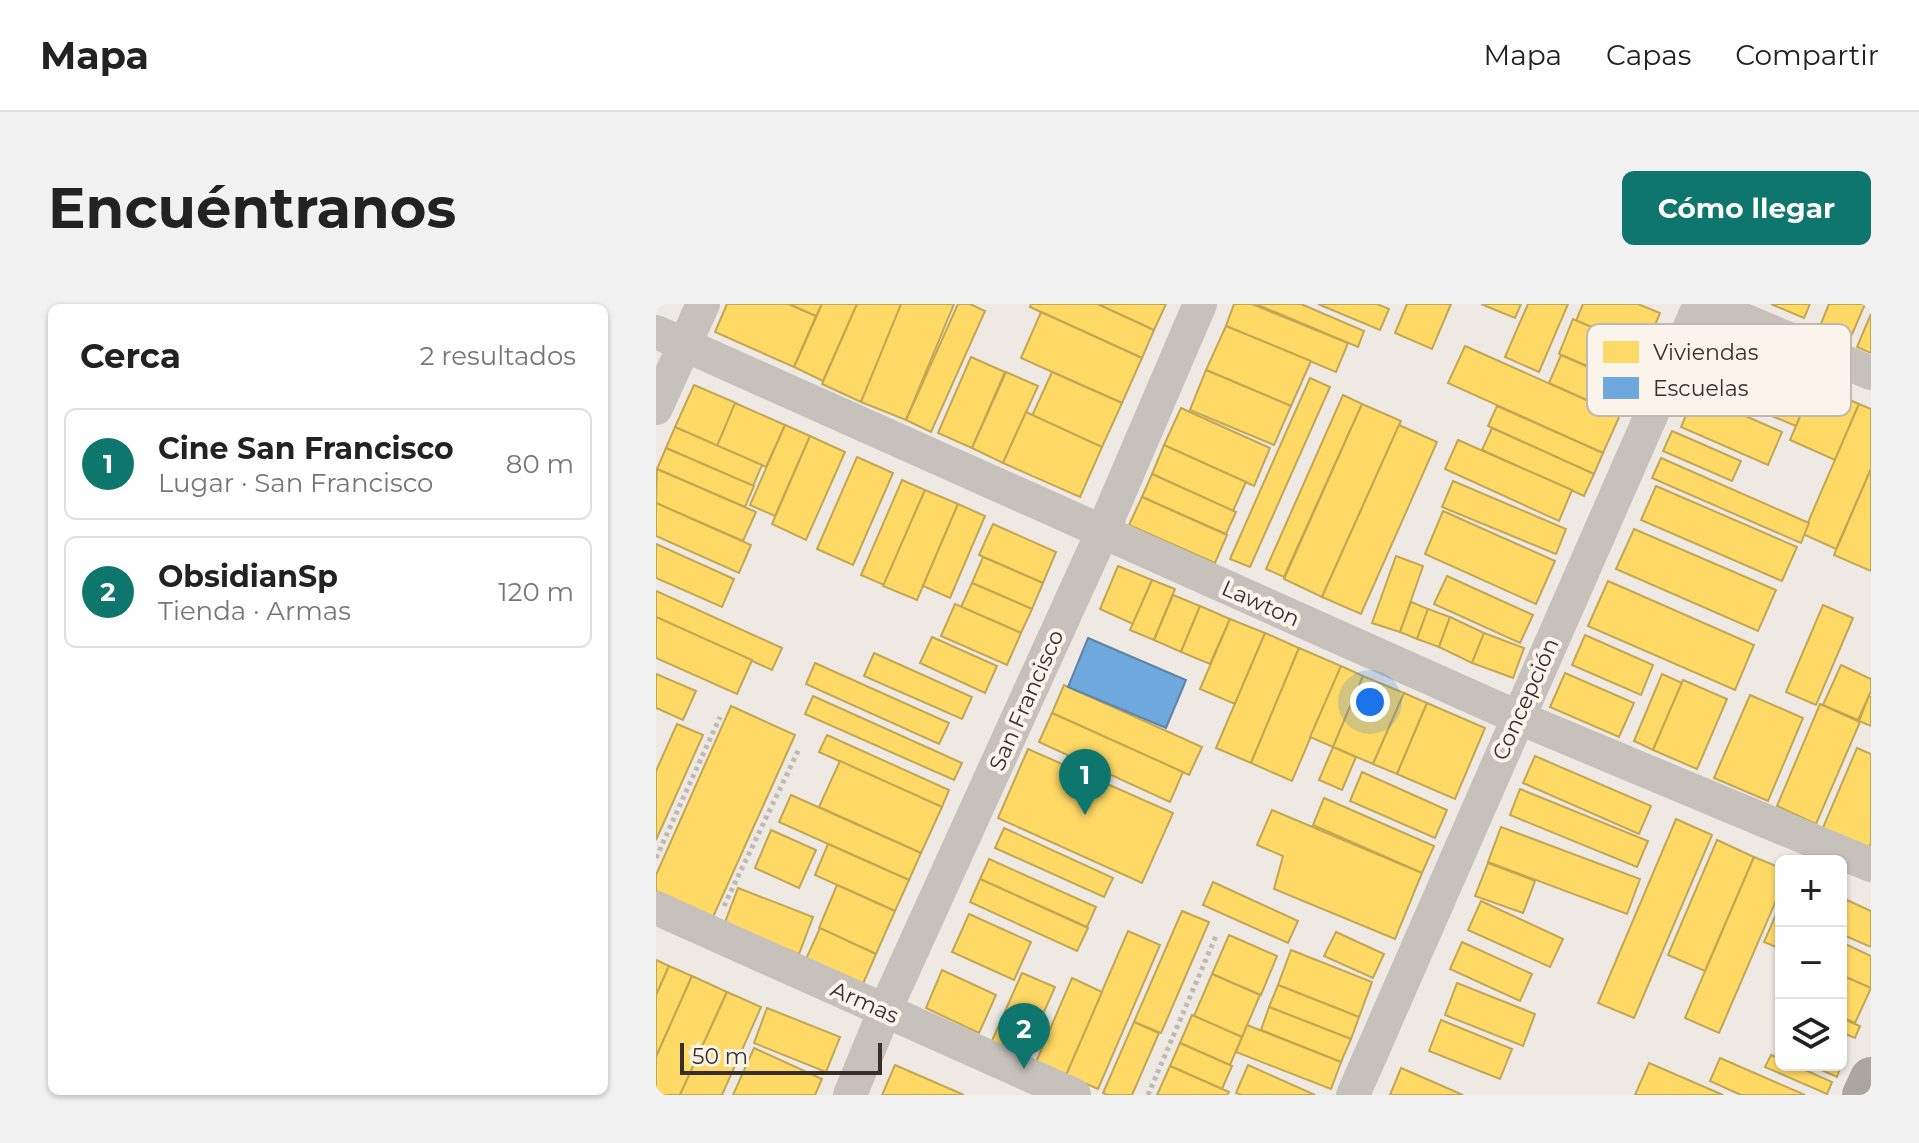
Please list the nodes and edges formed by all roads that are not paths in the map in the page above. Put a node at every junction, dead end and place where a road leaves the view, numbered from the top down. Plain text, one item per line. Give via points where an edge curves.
1 (703, 304) edge
2 (1200, 304) edge
3 (1703, 304) edge
4 (1694, 324) edge
5 (1752, 324) edge
6 (670, 338) edge
7 (1851, 365) edge
8 (1871, 373) edge
9 (656, 408) edge
10 (1653, 416) edge
11 (1102, 533) junction
12 (1517, 717) junction
13 (1871, 865) edge
14 (656, 908) edge
15 (885, 1010) junction
16 (1871, 1078) edge
17 (850, 1095) edge
18 (1074, 1095) edge
19 (1353, 1095) edge
20 (1863, 1095) edge

1 - 6 street
2 - 11 street, San Francisco
3 - 4 street, Concepción
3 - 5 street
6 - 9 street
6 - 11 street, Lawton
7 - 8 street
10 - 12 street, Concepción
11 - 12 street, Lawton
11 - 15 street, San Francisco
12 - 13 street, Lawton
12 - 19 street, Concepción
14 - 15 street, Armas
15 - 17 street, San Francisco
15 - 18 street, Armas
16 - 20 main road

